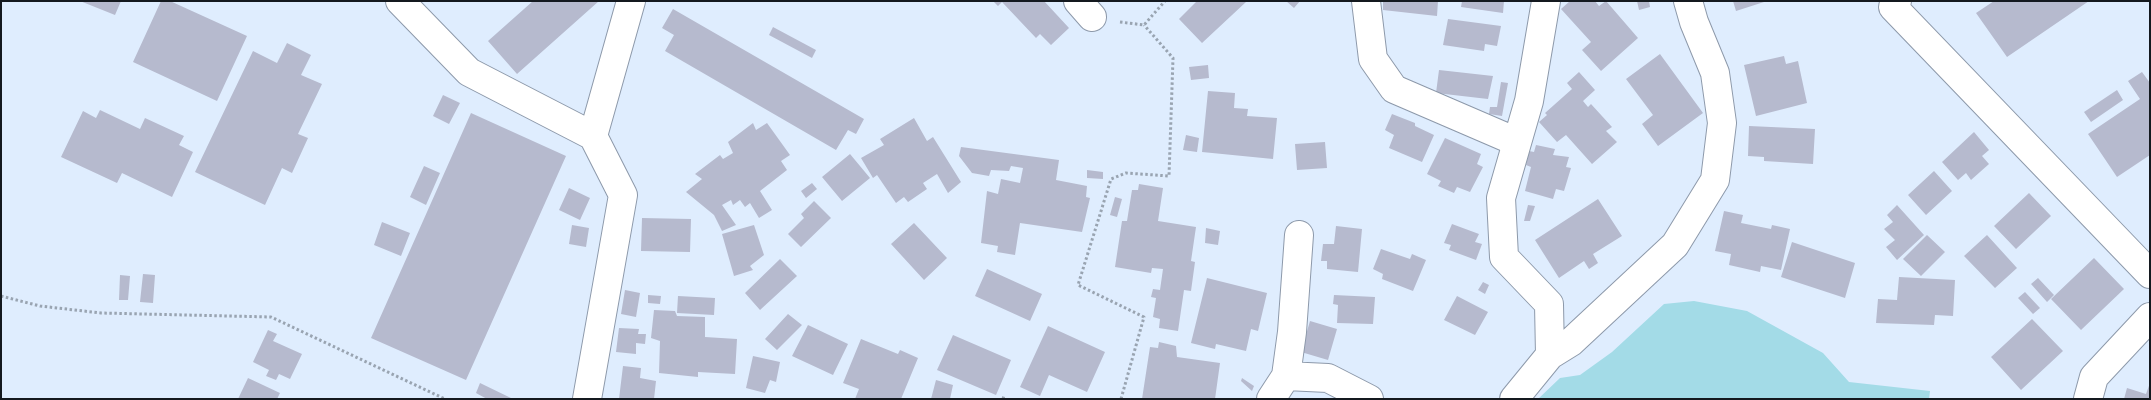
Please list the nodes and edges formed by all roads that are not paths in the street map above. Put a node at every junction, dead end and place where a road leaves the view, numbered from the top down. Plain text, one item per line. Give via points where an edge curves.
1 (400, 1) edge
2 (632, 1) edge
3 (1366, 1) edge
4 (1546, 1) edge
5 (1688, 1) edge
6 (1897, 1) edge
7 (593, 136) junction
8 (1517, 142) junction
9 (1299, 235) dead end
10 (2150, 274) edge
11 (2150, 317) edge
12 (1550, 355) junction
13 (1286, 376) junction
14 (587, 399) edge
15 (1271, 399) edge
16 (1369, 399) edge
17 (1514, 399) edge
18 (2088, 399) edge

1 - 7 street via 469,72
2 - 7 street
3 - 8 street via 1373,60 1394,89
4 - 8 street via 1529,101
5 - 12 street via 1715,72 1722,123 1715,180 1674,245 1571,342
6 - 10 street via 1893,7
7 - 14 street via 623,195
8 - 12 street via 1501,198 1504,257 1549,304
9 - 13 street
11 - 18 street via 2094,377
12 - 17 street
13 - 15 street
13 - 16 street via 1328,378

